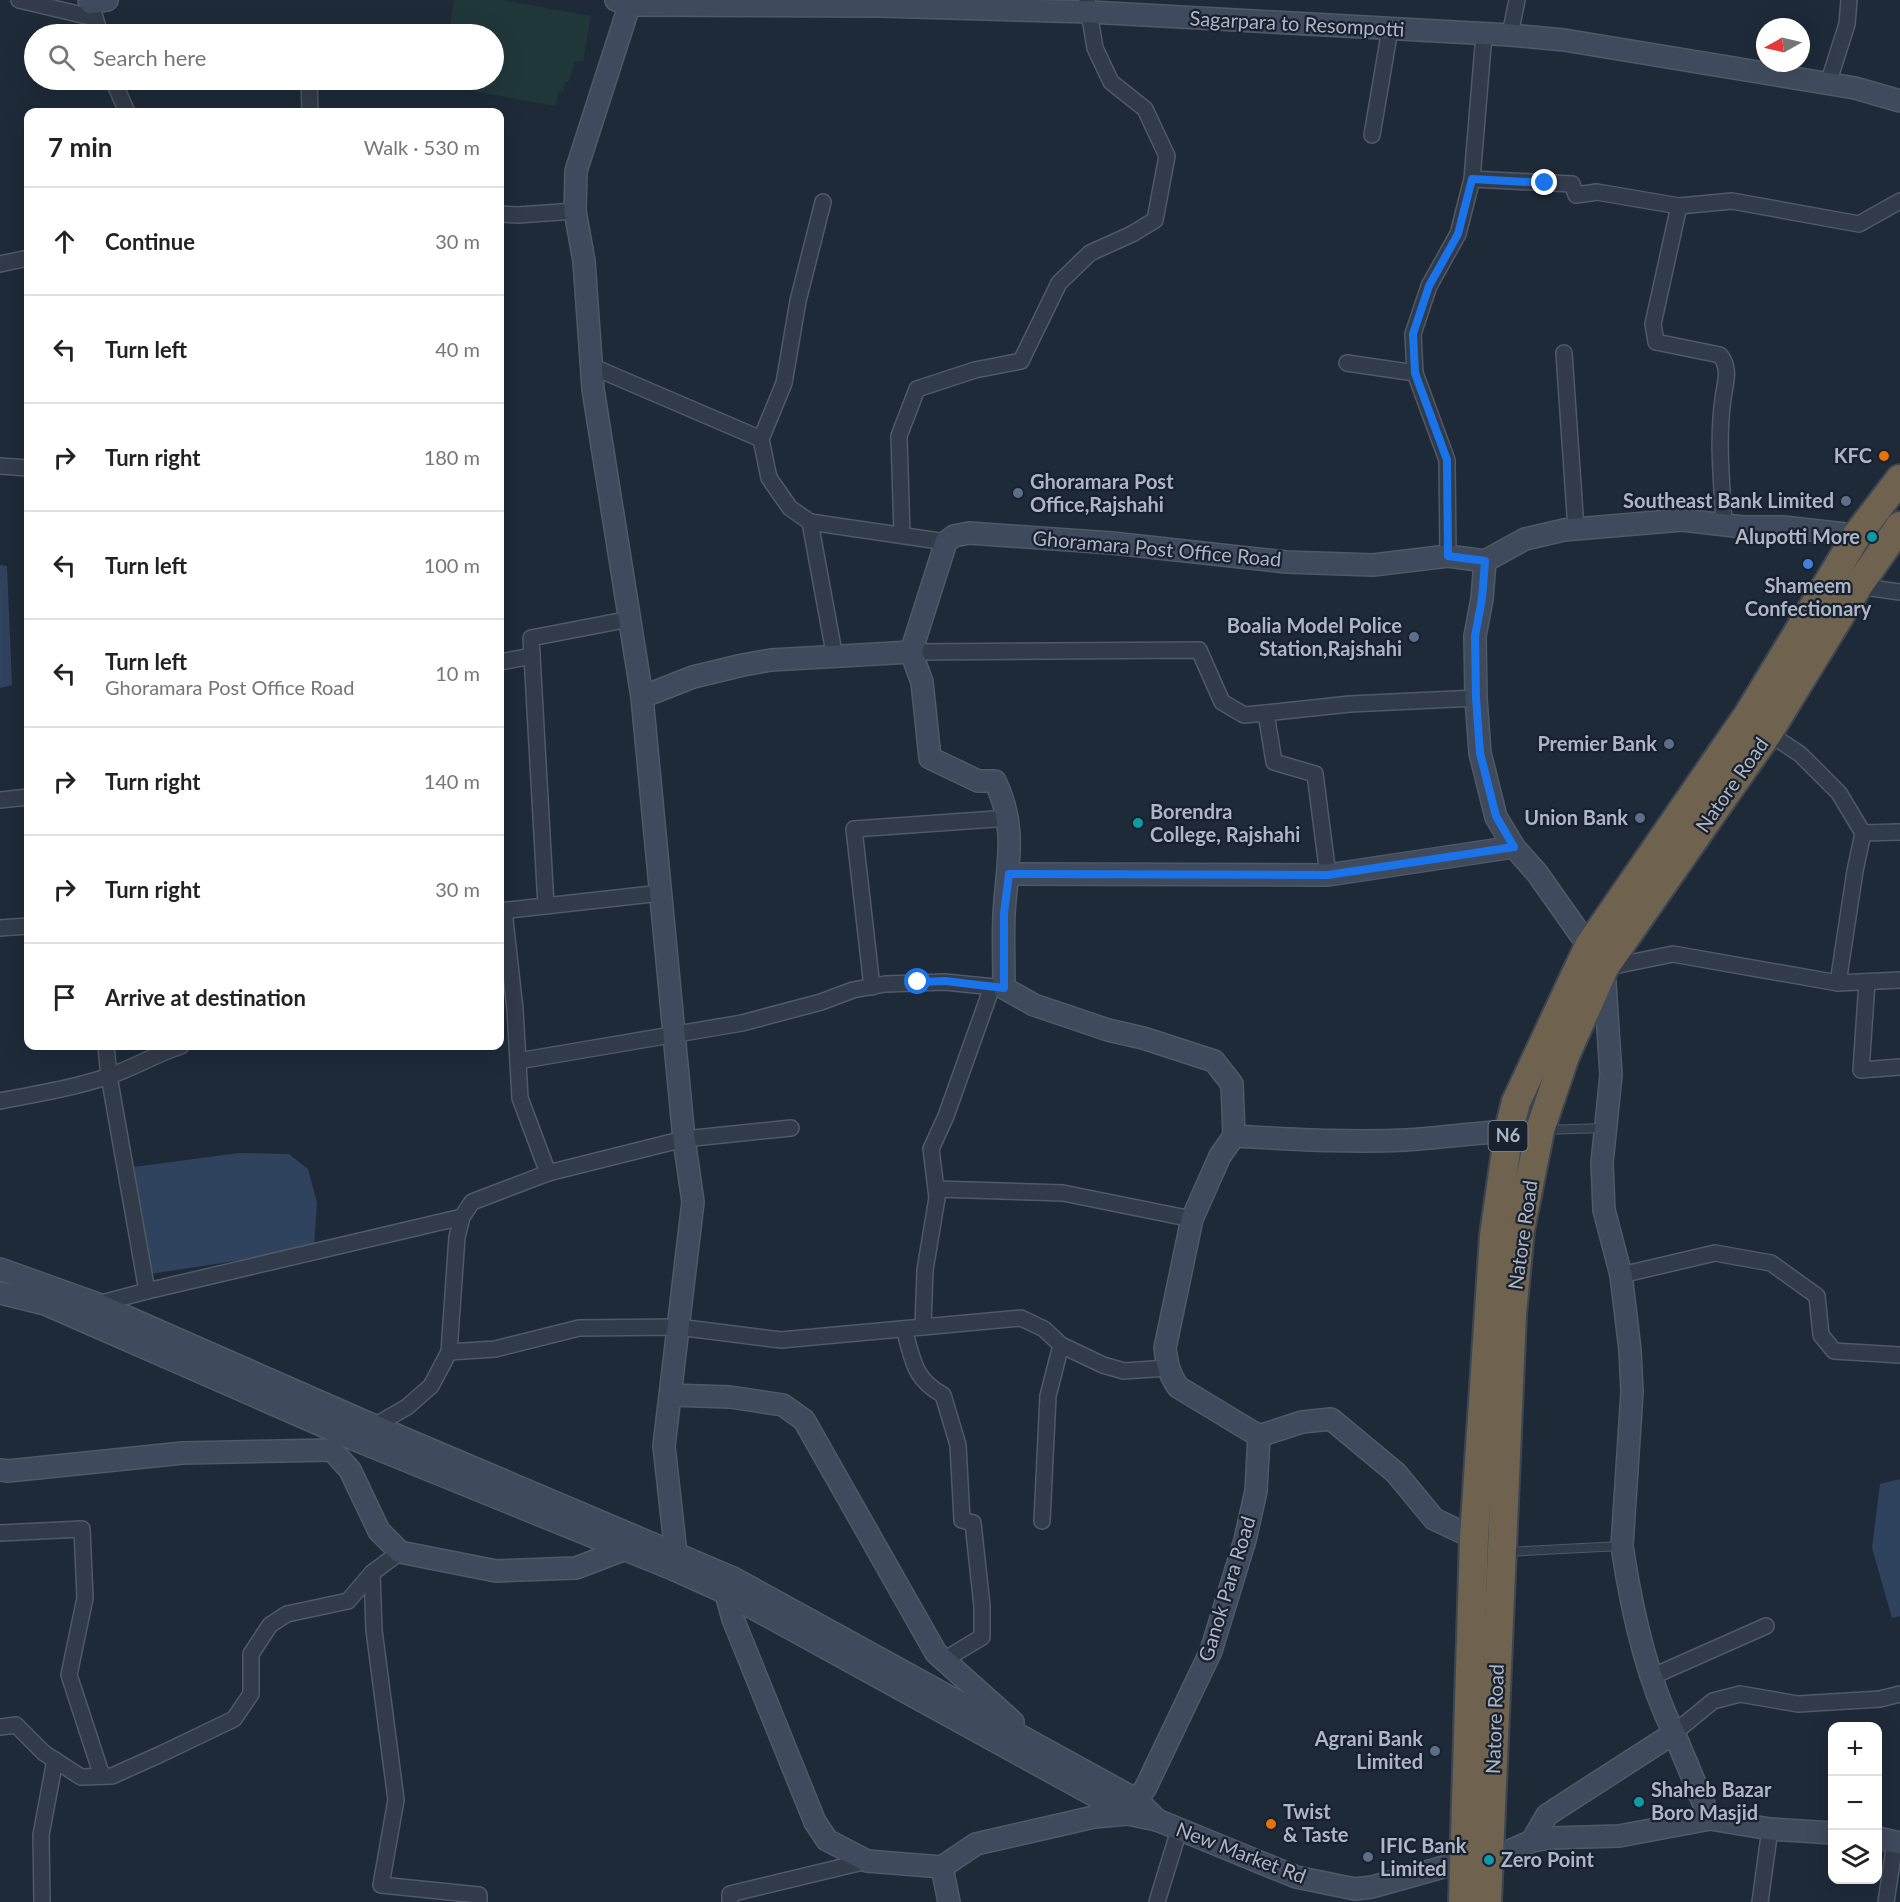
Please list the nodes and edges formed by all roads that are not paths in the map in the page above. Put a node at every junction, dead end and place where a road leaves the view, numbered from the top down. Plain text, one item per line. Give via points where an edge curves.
1 (19, 0) edge
2 (1517, 0) edge
3 (1849, 0) edge
4 (626, 2) edge
5 (780, 4) edge
6 (95, 5) edge
7 (1089, 6) edge
8 (98, 24) edge
9 (1390, 29) junction
10 (1484, 34) junction
11 (1510, 35) junction
12 (1828, 84) junction
13 (117, 90) edge
14 (309, 90) edge
15 (1900, 101) edge
16 (125, 108) edge
17 (310, 108) edge
18 (1372, 135) dead end
19 (1472, 179) junction
20 (1900, 201) edge
21 (823, 202) dead end
22 (1679, 206) junction
23 (575, 211) junction
24 (504, 214) edge
25 (24, 259) edge
26 (0, 264) edge
27 (1564, 353) dead end
28 (1347, 363) dead end
29 (591, 366) junction
30 (1415, 373) junction
31 (760, 439) junction
32 (0, 466) edge
33 (24, 468) edge
34 (1900, 479) edge
35 (810, 522) junction
36 (1724, 525) junction
37 (1576, 529) junction
38 (1897, 535) edge
39 (902, 536) junction
40 (1857, 536) junction
41 (946, 542) junction
42 (1448, 556) junction
43 (1485, 561) junction
44 (1858, 586) junction
45 (1900, 592) edge
46 (630, 619) junction
47 (911, 652) junction
48 (532, 656) junction
49 (835, 658) junction
50 (504, 661) edge
51 (642, 697) junction
52 (1476, 698) junction
53 (1266, 713) junction
54 (1768, 733) junction
55 (24, 797) edge
56 (0, 800) edge
57 (1009, 818) junction
58 (1900, 832) edge
59 (1863, 833) junction
60 (1514, 847) junction
61 (1009, 874) junction
62 (1328, 875) junction
63 (661, 893) junction
64 (546, 906) junction
65 (504, 911) edge
66 (24, 926) edge
67 (504, 926) edge
68 (0, 928) edge
69 (1597, 957) junction
70 (1900, 980) edge
71 (1838, 982) junction
72 (1867, 982) junction
73 (872, 987) junction
74 (998, 988) junction
75 (674, 1034) junction
76 (106, 1050) edge
77 (168, 1050) edge
78 (518, 1061) junction
79 (1900, 1067) edge
80 (109, 1076) junction
81 (0, 1101) edge
82 (791, 1128) dead end
83 (1605, 1128) junction
84 (1509, 1130) junction
85 (1540, 1130) junction
86 (1234, 1136) junction
87 (684, 1140) junction
88 (548, 1173) junction
89 (936, 1190) junction
90 (462, 1218) junction
91 (1192, 1219) junction
92 (0, 1269) edge
93 (1622, 1275) junction
94 (147, 1291) junction
95 (5, 1297) edge
96 (95, 1303) junction
97 (83, 1320) junction
98 (678, 1327) junction
99 (923, 1327) junction
100 (904, 1329) junction
101 (1061, 1345) junction
102 (449, 1352) junction
103 (1900, 1355) edge
104 (1167, 1368) junction
105 (670, 1395) junction
106 (375, 1426) junction
107 (1259, 1436) junction
108 (353, 1438) junction
109 (332, 1450) junction
110 (0, 1470) edge
111 (1042, 1521) dead end
112 (0, 1533) edge
113 (1474, 1538) junction
114 (627, 1543) junction
115 (1623, 1546) junction
116 (400, 1551) junction
117 (1501, 1552) junction
118 (676, 1562) junction
119 (372, 1573) junction
120 (723, 1583) junction
121 (1766, 1626) dead end
122 (944, 1660) junction
123 (1651, 1677) junction
124 (1900, 1694) edge
125 (0, 1727) edge
126 (1674, 1733) junction
127 (55, 1760) junction
128 (102, 1776) junction
129 (1137, 1800) junction
130 (1710, 1819) junction
131 (1770, 1829) junction
132 (1179, 1830) junction
133 (1828, 1833) edge
134 (1532, 1840) junction
135 (1891, 1841) edge
136 (1477, 1860) junction
137 (867, 1861) junction
138 (942, 1867) junction
139 (1354, 1896) edge
140 (42, 1902) edge
141 (479, 1902) edge
142 (730, 1902) edge
143 (949, 1902) edge
144 (1157, 1902) edge
145 (1463, 1902) edge
146 (1487, 1902) edge
147 (1760, 1902) edge
148 (1886, 1902) edge

1 - 6 street
2 - 11 street
3 - 12 street via 1847,24
4 - 5 main road, Sagarpara to Resompotti
4 - 23 main road via 576,171
5 - 7 main road, Sagarpara to Resompotti
6 - 8 street
7 - 9 main road, Sagarpara to Resompotti
7 - 39 street via 1095,48 1111,82 1144,109 1167,156 1155,220 1090,253 1059,283 1020,361 975,370 917,389 898,436
9 - 10 main road, Sagarpara to Resompotti
9 - 18 street
10 - 11 main road, Sagarpara to Resompotti
10 - 19 street
11 - 12 main road, Sagarpara to Resompotti via 1564,40
12 - 15 main road, Sagarpara to Resompotti
13 - 16 street
14 - 17 street
19 - 22 street via 1572,184 1576,195 1597,192
19 - 30 street via 1458,234 1429,286 1413,334
20 - 22 street via 1859,224 1732,201
21 - 31 street via 798,301 784,383
22 - 36 street via 1653,324 1654,337 1656,342 1720,355 1726,363 1719,426
23 - 24 street
23 - 29 main road via 584,261
25 - 26 street
27 - 37 street
28 - 30 street
29 - 31 street
29 - 46 main road
30 - 42 street via 1447,460
31 - 35 street via 769,478 790,508
32 - 33 street
34 - 40 highway, N6
35 - 39 street
35 - 49 street
36 - 37 main road via 1682,520
36 - 40 main road
37 - 43 main road via 1525,539
38 - 40 main road
38 - 44 highway, Natore Road / N6
39 - 41 street
40 - 69 highway, N6
41 - 42 main road, Ghoramara Post Office Road via 969,533 1112,543 1286,562 1373,565
41 - 47 main road
42 - 43 main road, Ghoramara Post Office Road
43 - 52 main road via 1475,636
44 - 45 street
44 - 54 highway, Natore Road / N6
46 - 48 street via 531,638
46 - 51 main road
47 - 49 main road
47 - 53 street via 1199,650 1222,702 1244,715
47 - 57 main road via 921,682 930,759 978,781 995,780
48 - 50 street
48 - 64 street
49 - 51 main road via 743,665 693,677
51 - 63 main road
52 - 53 street
52 - 60 main road via 1480,753 1487,784 1496,816
53 - 62 street via 1274,762 1314,774
54 - 59 street via 1800,754 1839,793
54 - 69 highway, Natore Road / N6
55 - 56 street
57 - 61 main road
57 - 73 street via 854,829
58 - 59 street
59 - 71 street
60 - 62 main road
60 - 69 main road
61 - 62 main road
61 - 74 main road
63 - 64 street
63 - 75 main road
64 - 65 street
66 - 68 street
67 - 78 street
69 - 71 street via 1673,954
69 - 83 main road via 1611,1075
69 - 84 highway, N6 via 1516,1102
69 - 85 highway, Natore Road / N6
70 - 72 street
71 - 72 street
72 - 79 street via 1861,1070
73 - 74 street via 945,981
73 - 75 street via 742,1023
74 - 86 main road via 1034,1005 1214,1061 1233,1084
74 - 89 street via 931,1149
75 - 78 street
75 - 87 main road
76 - 80 street
77 - 80 street
78 - 88 street via 520,1098
80 - 81 street
80 - 94 street
82 - 87 street
83 - 85 lane
83 - 93 main road via 1604,1210
84 - 85 main road
84 - 86 main road via 1406,1140
84 - 113 highway, N6 via 1494,1236
85 - 117 highway, Natore Road / N6 via 1520,1230 1512,1314
86 - 91 main road via 1220,1156
87 - 88 street
87 - 98 main road via 693,1202
88 - 90 street via 472,1202
89 - 91 street via 1063,1193
89 - 99 street
90 - 94 street
90 - 102 street via 457,1236
91 - 104 main road via 1165,1348
92 - 96 main road
93 - 103 street via 1715,1253 1771,1263 1817,1296 1821,1335 1834,1351
93 - 115 main road via 1632,1392
94 - 96 street
95 - 97 main road via 45,1304
96 - 97 street
96 - 106 main road
97 - 108 main road
98 - 100 street via 781,1340
98 - 102 street via 579,1328 495,1349
98 - 105 main road
99 - 100 street
99 - 101 street via 1021,1318 1044,1329
100 - 122 street via 917,1372 928,1387 943,1395 958,1444 962,1520 973,1522 982,1637
101 - 104 street via 1124,1371
101 - 111 street via 1048,1396
102 - 106 street via 430,1386 407,1407
104 - 107 main road via 1178,1388
105 - 118 main road via 664,1446
105 - 122 main road via 730,1397 783,1405 804,1420 936,1653
106 - 108 street
106 - 114 main road
107 - 113 main road via 1302,1422 1331,1419 1396,1473 1434,1519
107 - 129 main road, Ganok Para Road via 1256,1491 1245,1540 1210,1651
108 - 109 street
108 - 114 main road
109 - 110 main road via 183,1453
109 - 116 main road via 350,1470 380,1531
112 - 128 street via 82,1529 85,1598 69,1675
113 - 136 highway, N6
114 - 116 main road via 576,1568 496,1571
114 - 118 main road
115 - 117 lane
115 - 123 main road
116 - 119 street
117 - 136 highway, Natore Road / N6
118 - 120 main road
119 - 128 street via 348,1601 287,1614 270,1625 251,1654 251,1694 234,1719 112,1776
119 - 141 street via 374,1630 396,1800 381,1885 479,1895
120 - 129 main road
120 - 137 main road via 815,1822 827,1840
121 - 123 street
122 - 129 main road via 1011,1721
123 - 126 main road
124 - 126 street via 1798,1704 1740,1694 1713,1701
125 - 127 street via 16,1725
126 - 130 main road
126 - 134 main road via 1547,1815
127 - 128 street via 81,1777
127 - 140 street via 41,1835
129 - 132 main road, New Market Rd via 1157,1820
129 - 138 main road via 1094,1817 976,1844
130 - 131 main road
130 - 134 main road via 1619,1836
131 - 133 main road
131 - 147 street
132 - 139 main road, New Market Rd
132 - 144 street
134 - 136 main road, New Market Rd
135 - 148 street
136 - 139 main road, New Market Rd via 1372,1887
136 - 145 highway, N6
136 - 146 highway, Natore Road / N6
137 - 138 main road
137 - 142 street via 730,1894
138 - 143 main road

